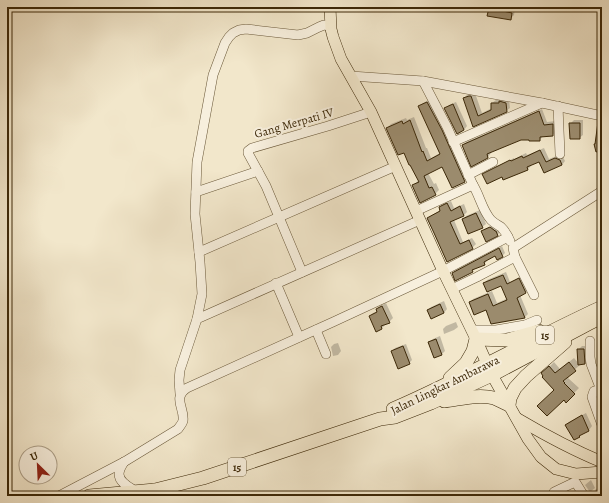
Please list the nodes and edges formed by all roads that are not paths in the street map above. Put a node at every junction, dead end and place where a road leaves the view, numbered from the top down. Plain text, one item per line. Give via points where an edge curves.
1 (330, 7) edge
2 (330, 26) junction
3 (351, 76) junction
4 (424, 81) junction
5 (542, 103) junction
6 (558, 106) junction
7 (371, 112) junction
8 (602, 116) edge
9 (454, 142) junction
10 (560, 154) dead end
11 (493, 162) dead end
12 (396, 166) junction
13 (258, 172) junction
14 (468, 175) junction
15 (473, 185) junction
16 (602, 191) edge
17 (196, 192) junction
18 (418, 215) junction
19 (279, 217) junction
20 (508, 236) junction
21 (513, 248) junction
22 (199, 252) junction
23 (515, 257) junction
24 (443, 271) junction
25 (302, 272) junction
26 (276, 284) junction
27 (452, 289) junction
28 (534, 295) dead end
29 (602, 307) edge
30 (602, 317) edge
31 (197, 319) junction
32 (586, 319) junction
33 (537, 320) dead end
34 (316, 330) junction
35 (474, 335) junction
36 (299, 337) junction
37 (590, 341) dead end
38 (326, 354) dead end
39 (490, 369) junction
40 (601, 390) edge
41 (180, 394) junction
42 (428, 399) junction
43 (509, 405) junction
44 (517, 419) junction
45 (602, 425) edge
46 (124, 462) junction
47 (602, 462) edge
48 (602, 472) edge
49 (554, 492) dead end
50 (147, 493) edge
51 (59, 496) edge
52 (89, 496) edge
53 (584, 496) edge

1 - 2 main road
2 - 3 main road via 341,59
2 - 17 street via 319,26 298,35 246,29 239,30 229,37 213,75 197,162
3 - 4 street
3 - 7 main road
4 - 5 street
4 - 9 street
5 - 6 street
5 - 9 street
6 - 8 street
6 - 10 street
7 - 12 main road
7 - 13 street, Gang Merpati IV via 252,148 248,153
9 - 14 street
11 - 14 street
12 - 18 main road
12 - 19 street
13 - 17 street
13 - 19 street, Gang Merpati IV
14 - 15 street
15 - 18 street
15 - 20 street via 487,215
16 - 21 street
17 - 22 street via 195,214
18 - 24 main road
18 - 25 street
19 - 22 street
19 - 25 street, Gang Merpati IV
20 - 21 street
20 - 24 street
21 - 23 street
22 - 31 street via 202,294
23 - 27 street
23 - 28 street
24 - 27 main road
24 - 34 street
25 - 26 street
26 - 31 street
26 - 36 street
27 - 35 main road
29 - 32 highway, Jalan Lingkar Ambarawa / 15
30 - 32 highway, Jalan Lingkar Ambarawa / 15
31 - 41 street via 180,370
32 - 35 highway via 507,340
32 - 39 highway, Jalan Lingkar Ambarawa / 15
32 - 43 highway via 515,388
33 - 35 street via 525,325
34 - 36 street
34 - 38 street
35 - 39 main road
35 - 42 highway via 473,351 466,363
36 - 41 street via 187,388
37 - 40 street via 591,364
39 - 42 highway, Jalan Lingkar Ambarawa / 15
39 - 43 main road
40 - 45 street via 594,392 592,397
41 - 46 street via 183,419 178,429
42 - 43 highway via 485,397
42 - 50 highway, Jalan Lingkar Ambarawa / 15 via 395,417 380,419 203,478
43 - 44 main road
44 - 47 main road via 548,437
44 - 48 main road via 541,457 556,469 576,474
46 - 50 street via 118,475 120,479 125,485
46 - 51 street
49 - 53 street via 576,482
50 - 52 highway, 15

